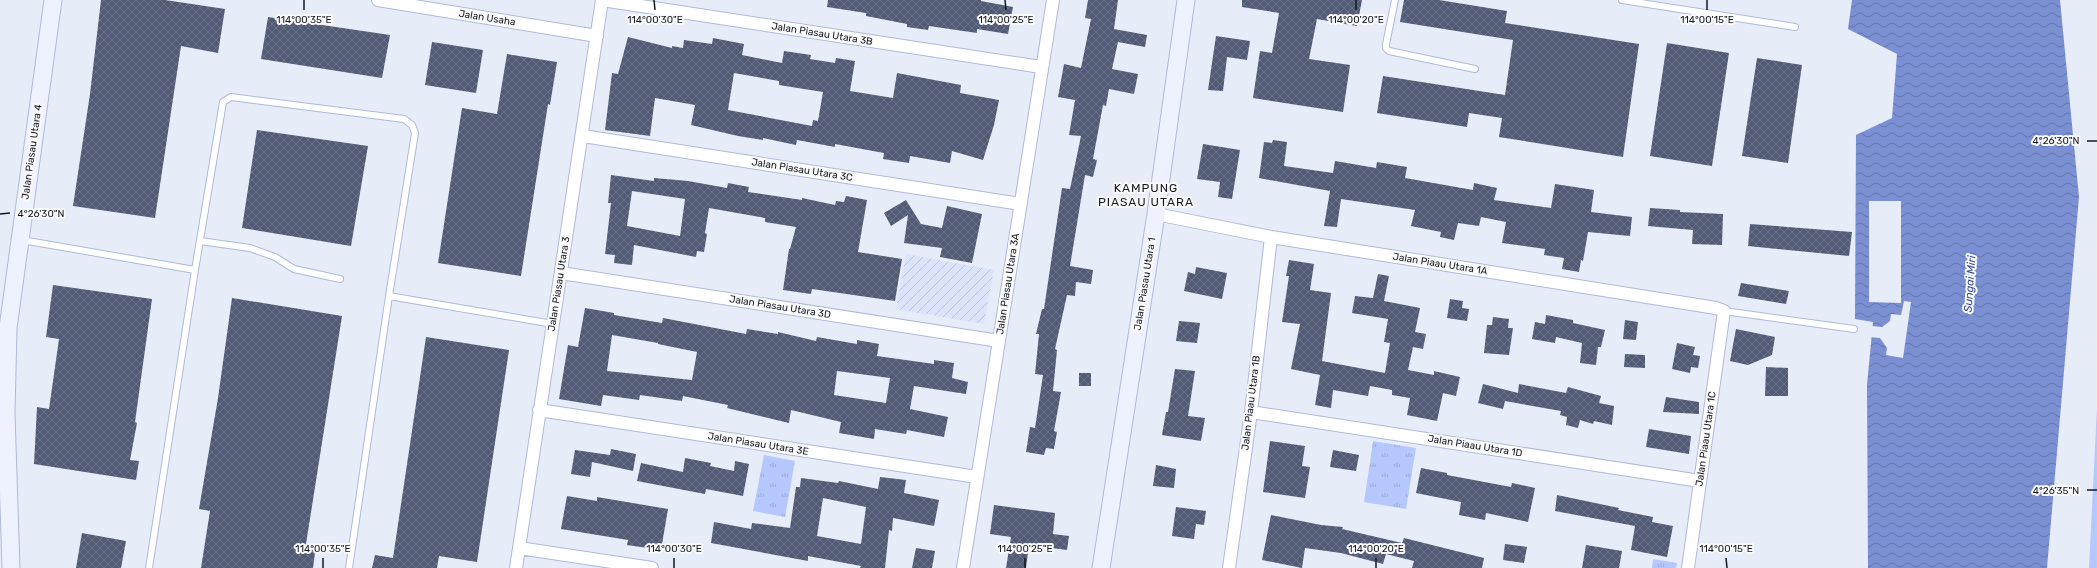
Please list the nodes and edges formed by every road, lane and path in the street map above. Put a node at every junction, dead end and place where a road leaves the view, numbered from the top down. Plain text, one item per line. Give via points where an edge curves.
1 (53, 0) edge
2 (378, 0) edge
3 (602, 0) edge
4 (1053, 0) edge
5 (1186, 0) edge
6 (1395, 0) edge
7 (1622, 0) edge
8 (438, 5) edge
9 (1795, 27) dead end
10 (597, 36) junction
11 (1041, 67) junction
12 (1475, 69) dead end
13 (583, 136) junction
14 (1020, 204) junction
15 (1156, 214) junction
16 (1271, 237) junction
17 (20, 240) junction
18 (200, 241) junction
19 (195, 270) junction
20 (561, 273) junction
21 (340, 279) dead end
22 (389, 296) junction
23 (1724, 311) junction
24 (553, 324) junction
25 (1854, 329) dead end
26 (999, 341) junction
27 (539, 410) junction
28 (1251, 412) junction
29 (3, 414) edge
30 (977, 478) junction
31 (1700, 481) junction
32 (519, 548) junction
33 (11, 568) edge
34 (150, 568) edge
35 (349, 568) edge
36 (516, 568) edge
37 (652, 568) edge
38 (963, 568) edge
39 (1101, 568) edge
40 (1229, 568) edge
41 (1688, 568) edge

1 - 17 street, Jalan Piasau Utara 4
2 - 8 street, Jalan Usaha
3 - 10 street, Jalan Piasau Utara 3
3 - 11 street, Jalan Piasau Utara 3B
4 - 11 street, Jalan Piasau Utara 3A
5 - 15 street, Jalan Piasau Utara 1
6 - 12 lane via 1386,44 1389,51
7 - 9 lane
8 - 10 street, Jalan Usaha
10 - 13 street, Jalan Piasau Utara 3
11 - 14 street, Jalan Piasau Utara 3A
13 - 14 street, Jalan Piasau Utara 3C
13 - 20 street, Jalan Piasau Utara 3
14 - 26 street, Jalan Piasau Utara 3A
15 - 16 street, Jalan Piaau Utara 1A
15 - 39 street, Jalan Piasau Utara 1
16 - 23 street, Jalan Piaau Utara 1A
16 - 28 street, Jalan Piaau Utara 1B
17 - 19 lane
17 - 29 street, Jalan Piasau Utara 4 via 8,328
18 - 19 lane
18 - 21 lane via 250,248 275,257 294,268
18 - 22 lane via 223,102 226,98 404,120 412,125 415,133
19 - 34 lane
20 - 24 street, Jalan Piasau Utara 3
20 - 26 street, Jalan Piasau Utara 3D
22 - 24 lane
22 - 35 lane
23 - 25 lane
23 - 31 street, Jalan Piaau Utara 1C
24 - 27 street, Jalan Piasau Utara 3
26 - 30 street, Jalan Piasau Utara 3A
27 - 30 street, Jalan Piasau Utara 3E
27 - 32 street, Jalan Piasau Utara 3
28 - 31 street, Jalan Piaau Utara 1D
28 - 40 street, Jalan Piaau Utara 1B
29 - 33 street, Jalan Piasau Utara 4
30 - 38 street, Jalan Piasau Utara 3A
31 - 41 street, Jalan Piaau Utara 1C
32 - 36 street, Jalan Piasau Utara 3
32 - 37 street

